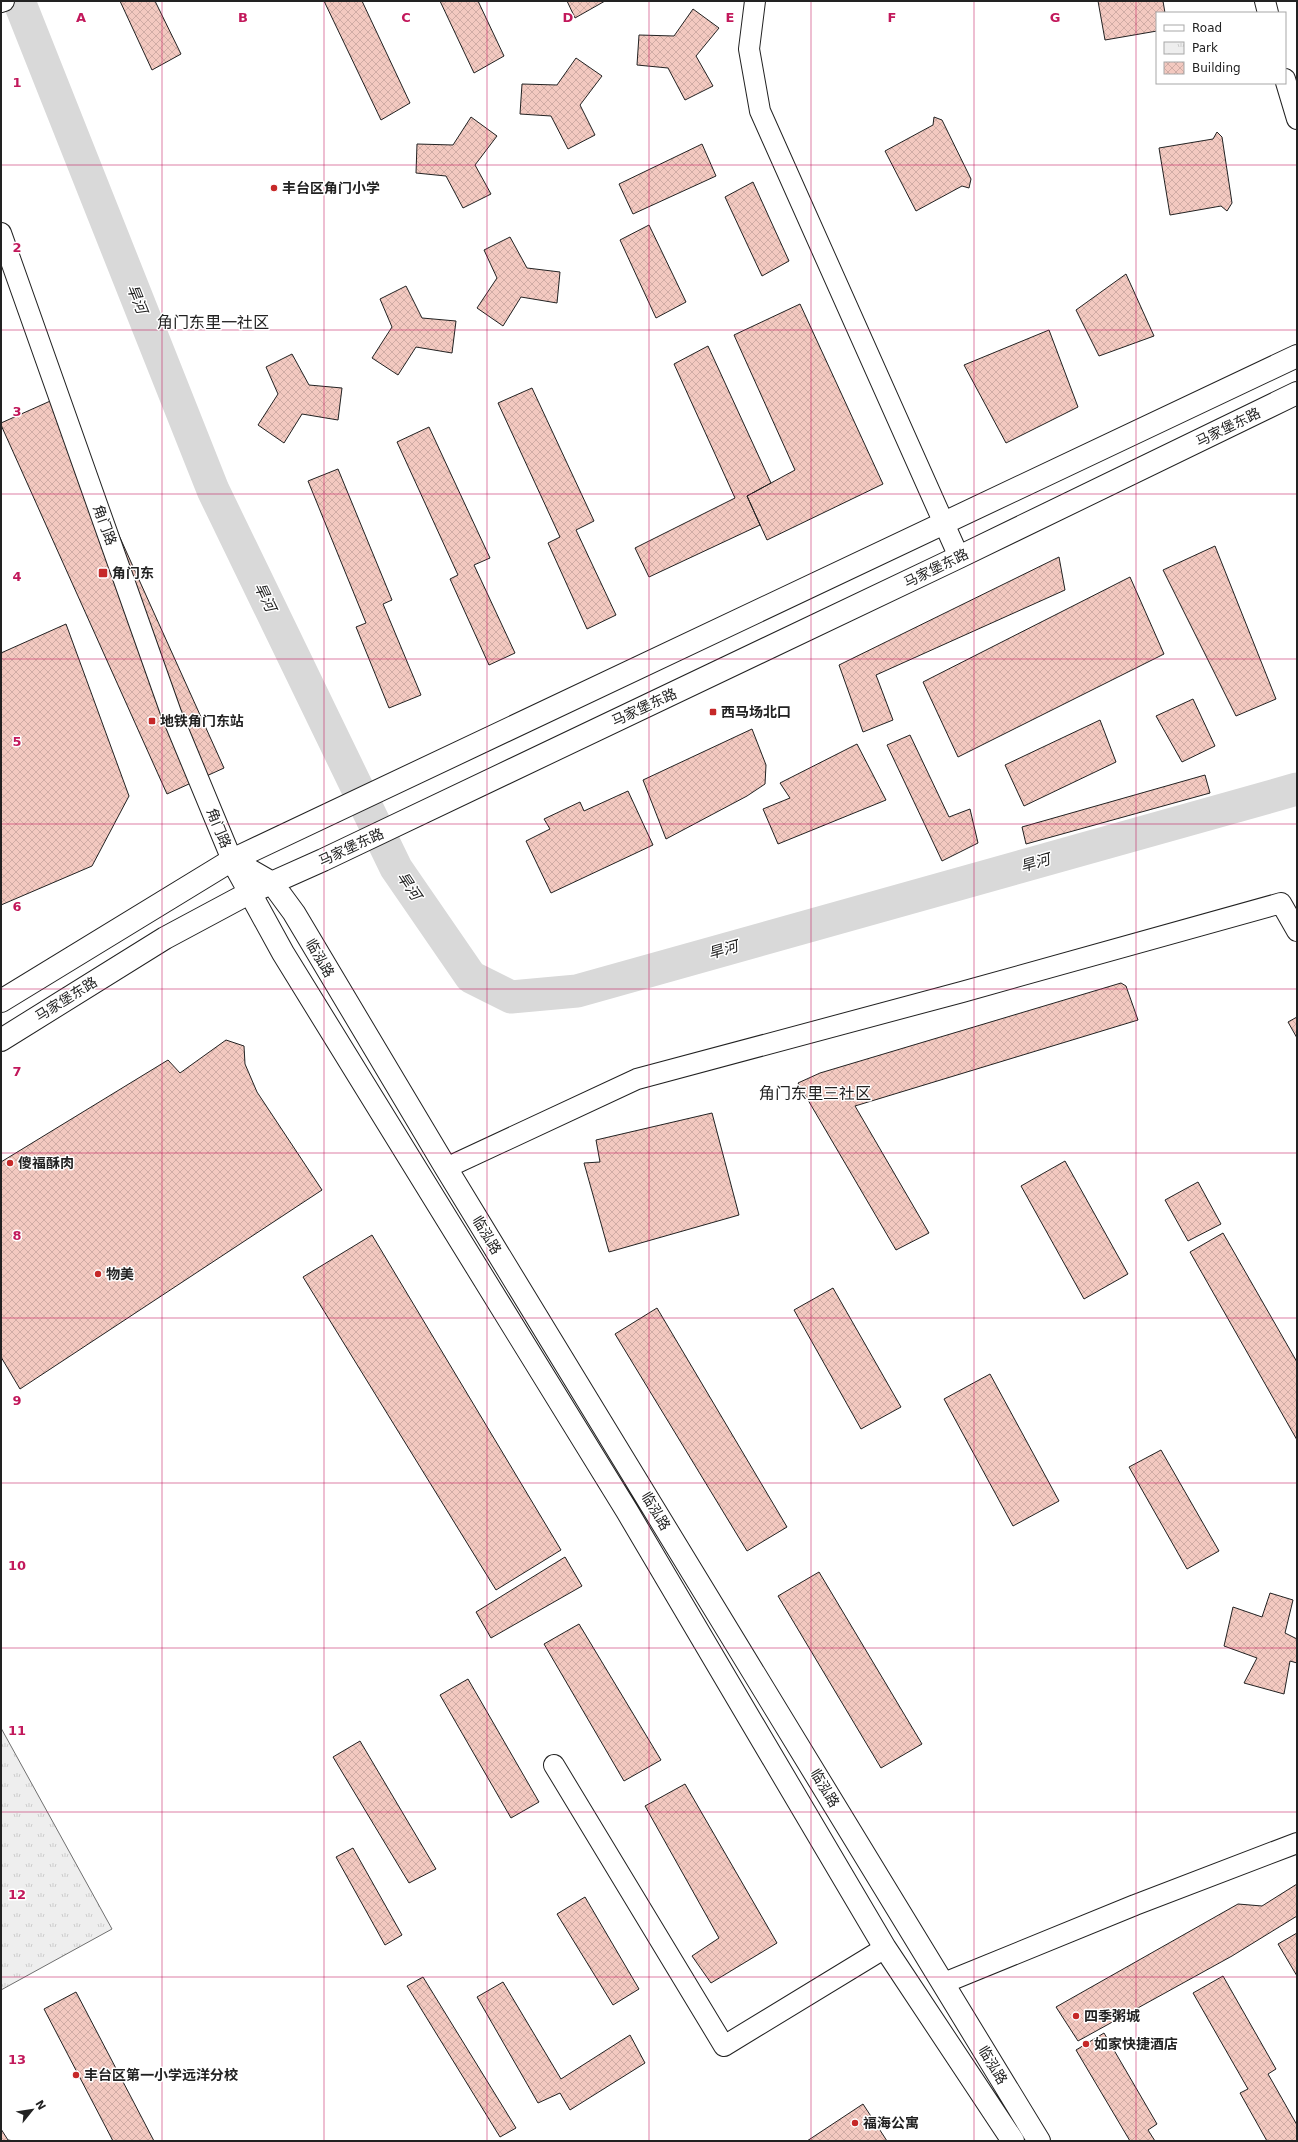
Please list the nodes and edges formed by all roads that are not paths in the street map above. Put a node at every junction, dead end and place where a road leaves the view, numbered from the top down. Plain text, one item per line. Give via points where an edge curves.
1 (755, 1) edge
2 (1265, 1) edge
3 (1268, 12) edge
4 (1286, 82) edge
5 (1297, 119) edge
6 (1, 233) edge
7 (1297, 356) edge
8 (1297, 393) edge
9 (945, 524) junction
10 (959, 557) junction
11 (232, 860) junction
12 (272, 883) junction
13 (249, 893) junction
14 (1297, 931) edge
15 (1, 1001) edge
16 (1, 1040) edge
17 (446, 1168) junction
18 (554, 1765) dead end
19 (1297, 1843) edge
20 (885, 1948) junction
21 (944, 1983) junction
22 (1013, 2141) edge
23 (1039, 2141) edge

1 - 9 street via 749,48 760,111
2 - 3 street
4 - 5 street
6 - 11 street, 角门路 via 171,712
7 - 9 main road
8 - 10 main road, 马家堡东路
9 - 10 street
9 - 11 main road
10 - 12 main road, 马家堡东路
11 - 12 main road
11 - 13 main road, 临泓路
11 - 15 main road
12 - 13 main road, 马家堡东路
12 - 17 main road, 临泓路 via 294,913
13 - 16 main road, 马家堡东路 via 165,938
13 - 20 main road, 临泓路 via 283,953 623,1504
14 - 17 street via 1281,903 636,1079
17 - 21 main road, 临泓路
18 - 20 street via 724,2046
19 - 21 street via 1135,1905
20 - 22 main road, 临泓路
21 - 23 main road, 临泓路

